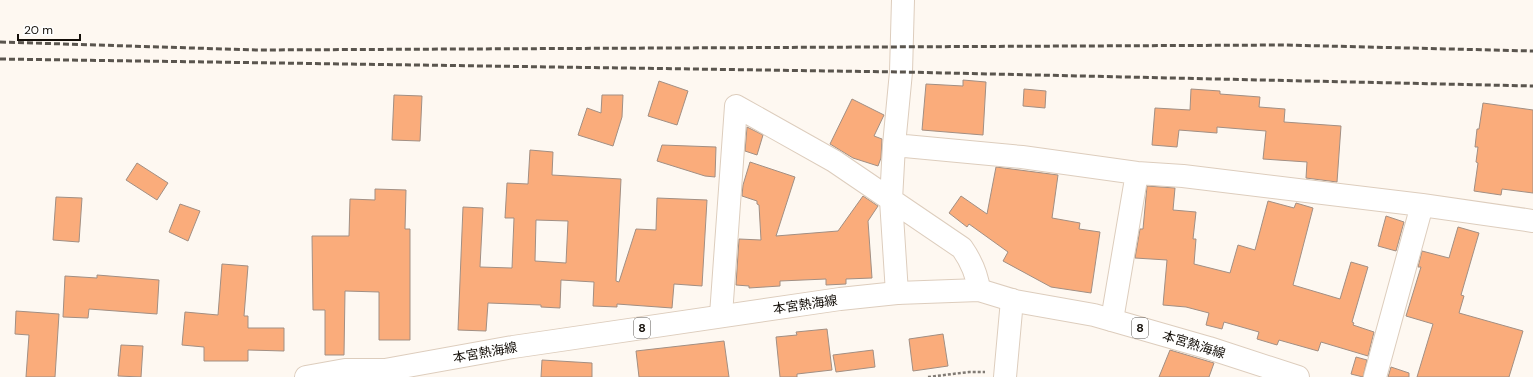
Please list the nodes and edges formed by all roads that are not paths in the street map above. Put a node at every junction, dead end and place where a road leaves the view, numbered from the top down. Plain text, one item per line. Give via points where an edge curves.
1 (904, 0) edge
2 (894, 145) junction
3 (1138, 173) junction
4 (891, 200) junction
5 (1422, 205) junction
6 (1533, 221) edge
7 (979, 290) junction
8 (897, 293) junction
9 (1012, 300) junction
10 (721, 316) junction
11 (1112, 320) junction
12 (345, 373) edge
13 (1005, 374) edge
14 (306, 377) edge
15 (1298, 377) edge
16 (1375, 377) edge

1 - 2 street
2 - 3 street via 1022,157
2 - 4 street
3 - 5 street via 1183,176
3 - 11 street
4 - 7 street via 962,248 977,276
4 - 8 street
4 - 10 street via 834,161 736,106
5 - 6 street
5 - 16 street
7 - 8 street, 本宮熱海線 / 8
7 - 9 street, 本宮熱海線 / 8
8 - 10 street, 本宮熱海線 / 8
9 - 11 street, 本宮熱海線 / 8
9 - 13 street
10 - 12 street, 本宮熱海線 / 8 via 513,347 386,370
11 - 15 street, 本宮熱海線 / 8
12 - 14 street, 本宮熱海線 / 8

